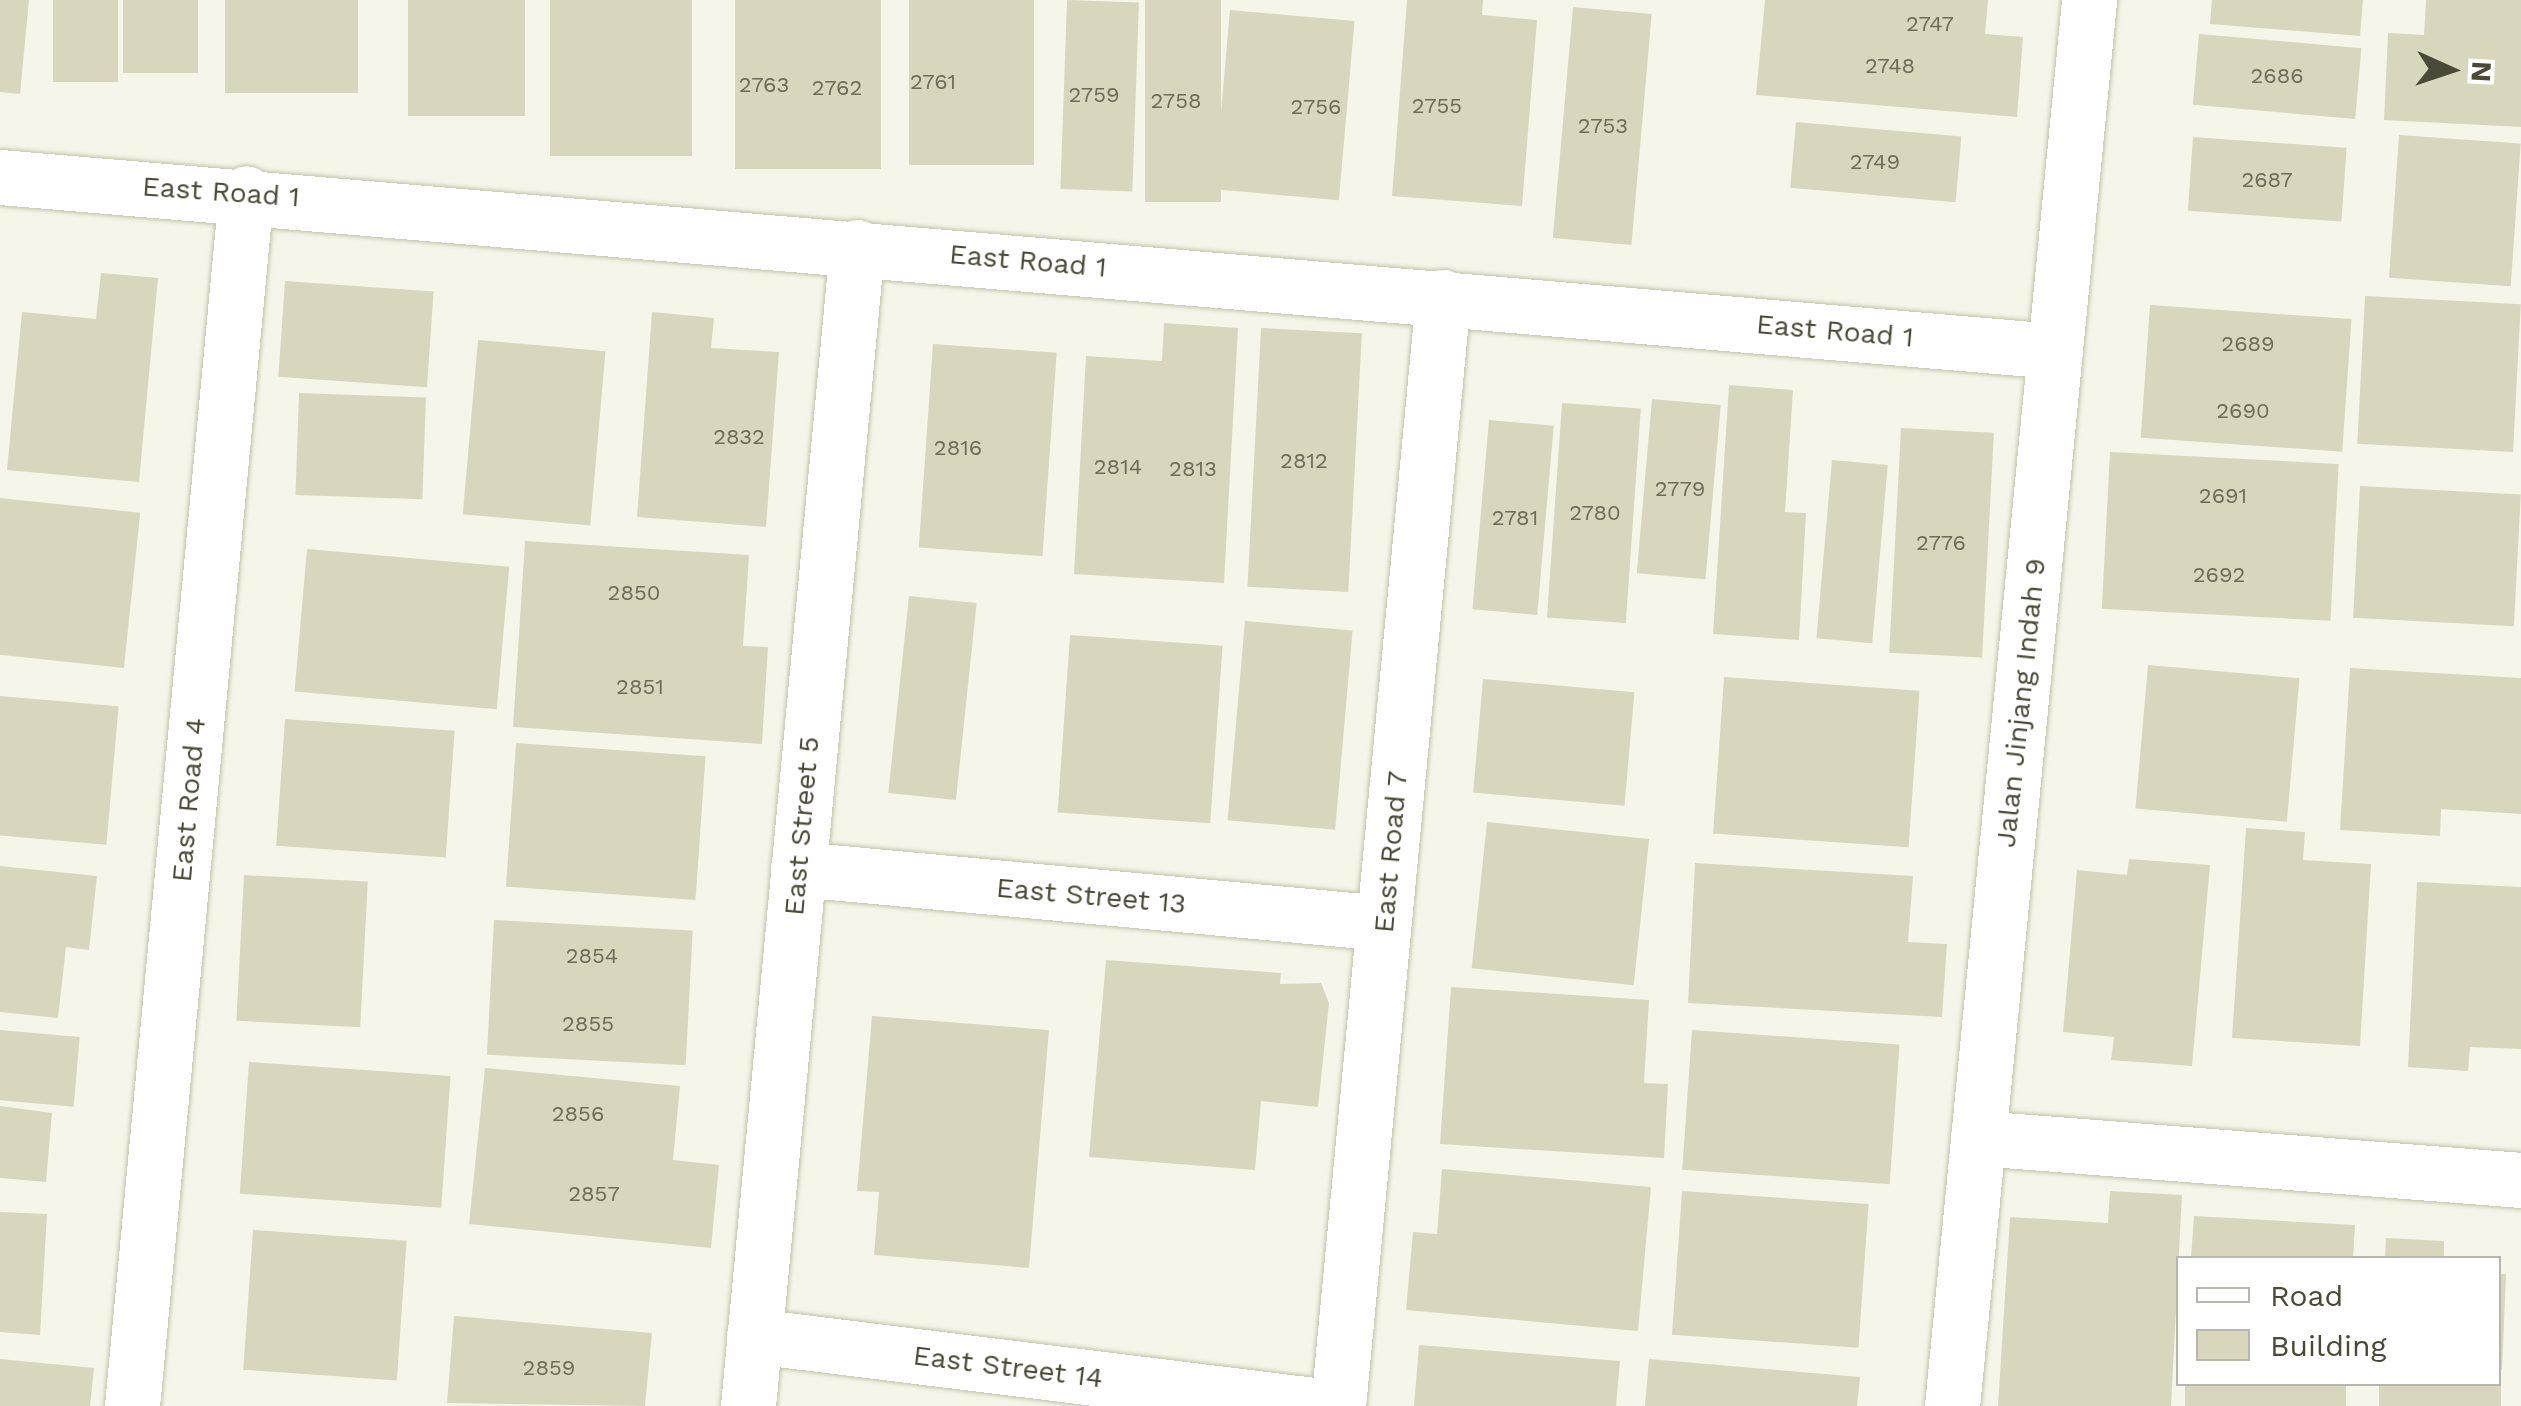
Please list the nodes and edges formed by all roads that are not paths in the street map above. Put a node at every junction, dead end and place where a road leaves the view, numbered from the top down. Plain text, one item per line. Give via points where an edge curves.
1 (2089, 0) edge
2 (0, 177) edge
3 (246, 193) junction
4 (858, 247) junction
5 (1442, 297) junction
6 (2055, 351) junction
7 (798, 870) junction
8 (1384, 923) junction
9 (1978, 1138) junction
10 (2521, 1180) edge
11 (754, 1336) junction
12 (132, 1406) edge
13 (748, 1406) edge
14 (1322, 1406) edge
15 (1338, 1406) edge
16 (1952, 1406) edge

1 - 6 street, Jalan Jinjang Indah 9
2 - 3 street, East Road 1
3 - 4 street, East Road 1
3 - 12 street, East Road 4
4 - 5 street, East Road 1
4 - 7 street, East Street 5
5 - 6 street, East Road 1
5 - 8 street, East Road 7
6 - 9 street, Jalan Jinjang Indah 9
7 - 8 street, East Street 13
7 - 11 street, East Street 5
8 - 15 street, East Road 7
9 - 10 street
9 - 16 street, Jalan Jinjang Indah 9
11 - 13 street, East Street 5
11 - 14 street, East Street 14

